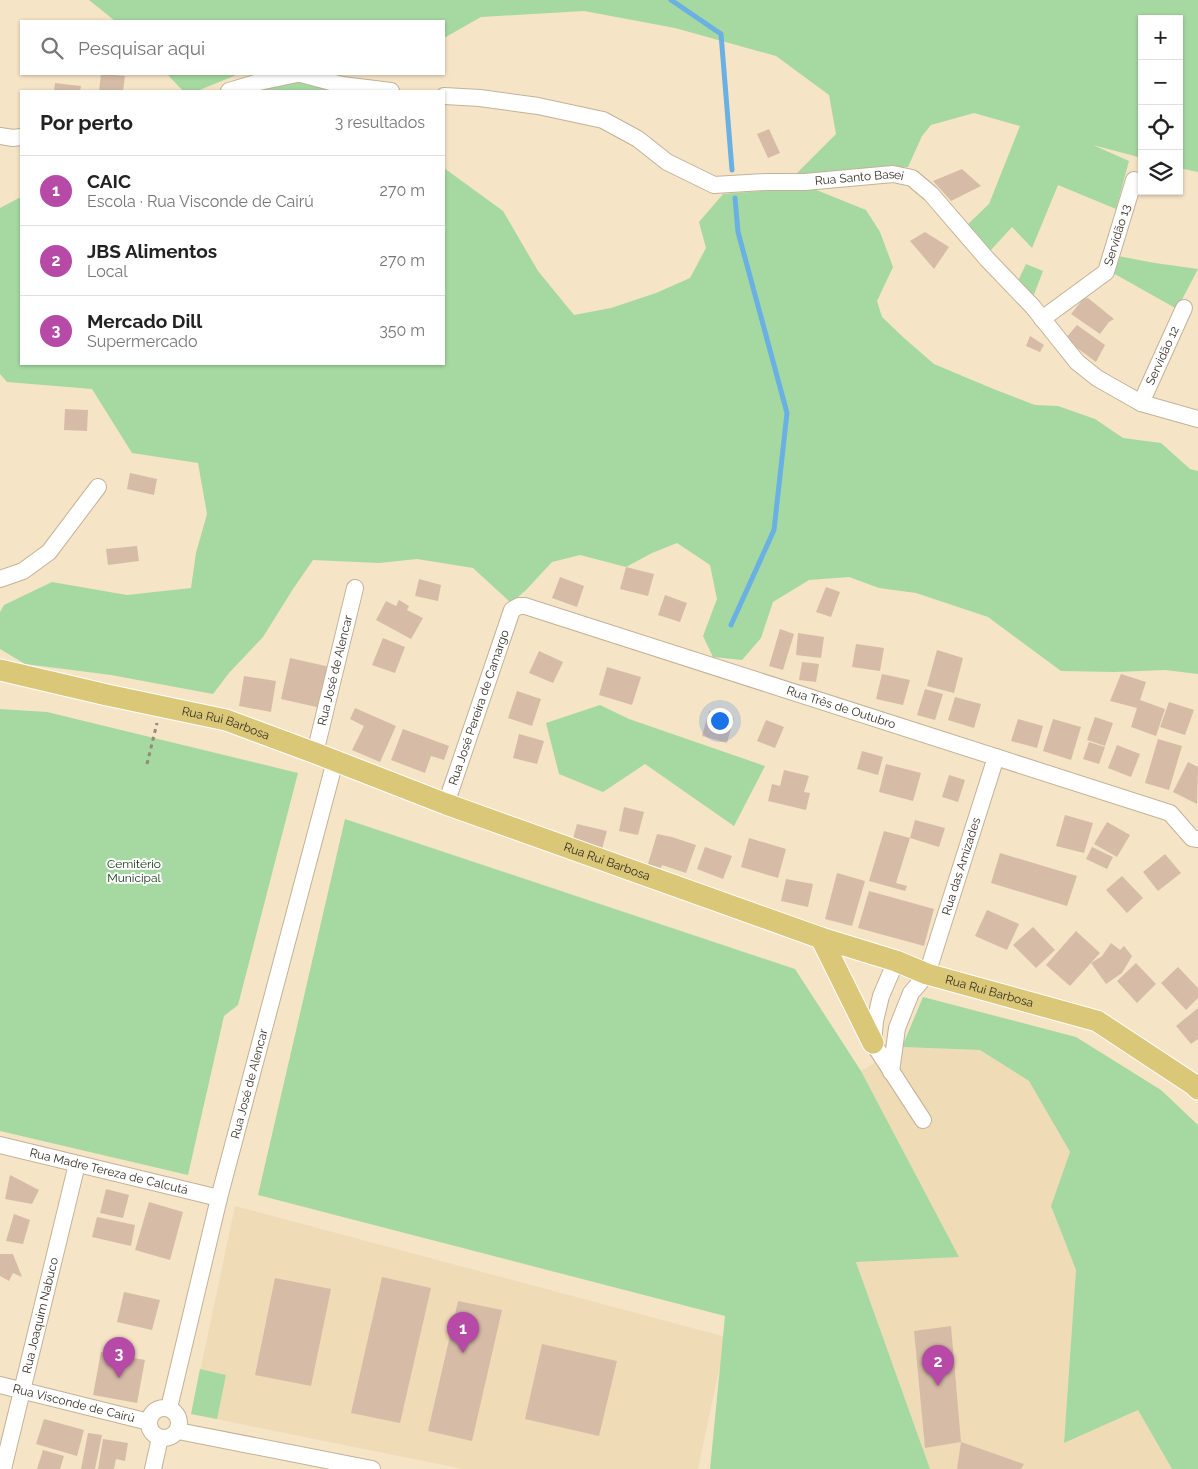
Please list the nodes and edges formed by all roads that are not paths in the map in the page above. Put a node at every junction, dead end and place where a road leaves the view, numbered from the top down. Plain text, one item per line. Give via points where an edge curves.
1 (292, 75) edge
2 (305, 75) edge
3 (232, 90) edge
4 (383, 90) edge
5 (445, 96) edge
6 (0, 136) edge
7 (20, 137) edge
8 (1134, 180) dead end
9 (1184, 308) dead end
10 (1042, 319) junction
11 (1141, 403) junction
12 (1198, 419) edge
13 (98, 487) dead end
14 (0, 579) edge
15 (355, 588) dead end
16 (512, 610) joint
17 (0, 670) edge
18 (315, 753) junction
19 (996, 758) junction
20 (335, 762) junction
21 (446, 804) junction
22 (1198, 839) edge
23 (821, 938) junction
24 (896, 961) junction
25 (927, 974) junction
26 (873, 1043) junction
27 (891, 1072) junction
28 (1198, 1089) edge
29 (923, 1120) dead end
30 (0, 1145) edge
31 (78, 1164) junction
32 (219, 1198) junction
33 (0, 1385) edge
34 (22, 1390) junction
35 (169, 1408) junction
36 (149, 1422) junction
37 (178, 1431) junction
38 (160, 1438) junction
39 (3, 1469) edge
40 (152, 1469) edge
41 (372, 1469) edge

1 - 3 street
2 - 4 street via 342,85
5 - 10 street, Rua Santo Basei via 538,106 603,120 638,139 667,162 714,185 805,182 893,174 912,178 931,194
6 - 7 street
8 - 10 street, Servidão 13 via 1106,272
9 - 11 street, Servidão 12
10 - 11 street, Rua Santo Basei via 1077,362 1097,378
11 - 12 street, Rua Santo Basei
13 - 14 street via 49,552 23,571
15 - 18 street, Rua José de Alencar
16 - 19 street, Rua Três de Outubro via 525,606
16 - 21 street, Rua José Pereira de Camargo
17 - 18 main road, Rua Rui Barbosa via 226,720
18 - 20 main road, Rua Rui Barbosa
19 - 22 street, Rua Três de Outubro via 1170,812 1192,838
19 - 25 street, Rua das Amizades
20 - 21 main road, Rua Rui Barbosa
20 - 32 street, Rua José de Alencar
21 - 23 main road, Rua Rui Barbosa
23 - 24 main road, Rua Rui Barbosa
23 - 26 main road
24 - 25 main road, Rua Rui Barbosa
24 - 26 street via 881,996
25 - 27 street via 912,993 897,1028
25 - 28 main road, Rua Rui Barbosa via 1098,1021
26 - 27 street
27 - 29 street
30 - 31 street, Rua Madre Tereza de Calcutá
31 - 32 street, Rua Madre Tereza de Calcutá
31 - 34 street, Rua Joaquim Nabuco
32 - 35 street, Rua José de Alencar
33 - 34 street, Rua Visconde de Cairú
34 - 36 street, Rua Visconde de Cairú
34 - 39 street, Rua Joaquim Nabuco
35 - 36 street via 155,1410
35 - 37 street via 179,1417
36 - 38 street via 154,1435
37 - 38 street via 173,1436
37 - 41 street
38 - 40 street

